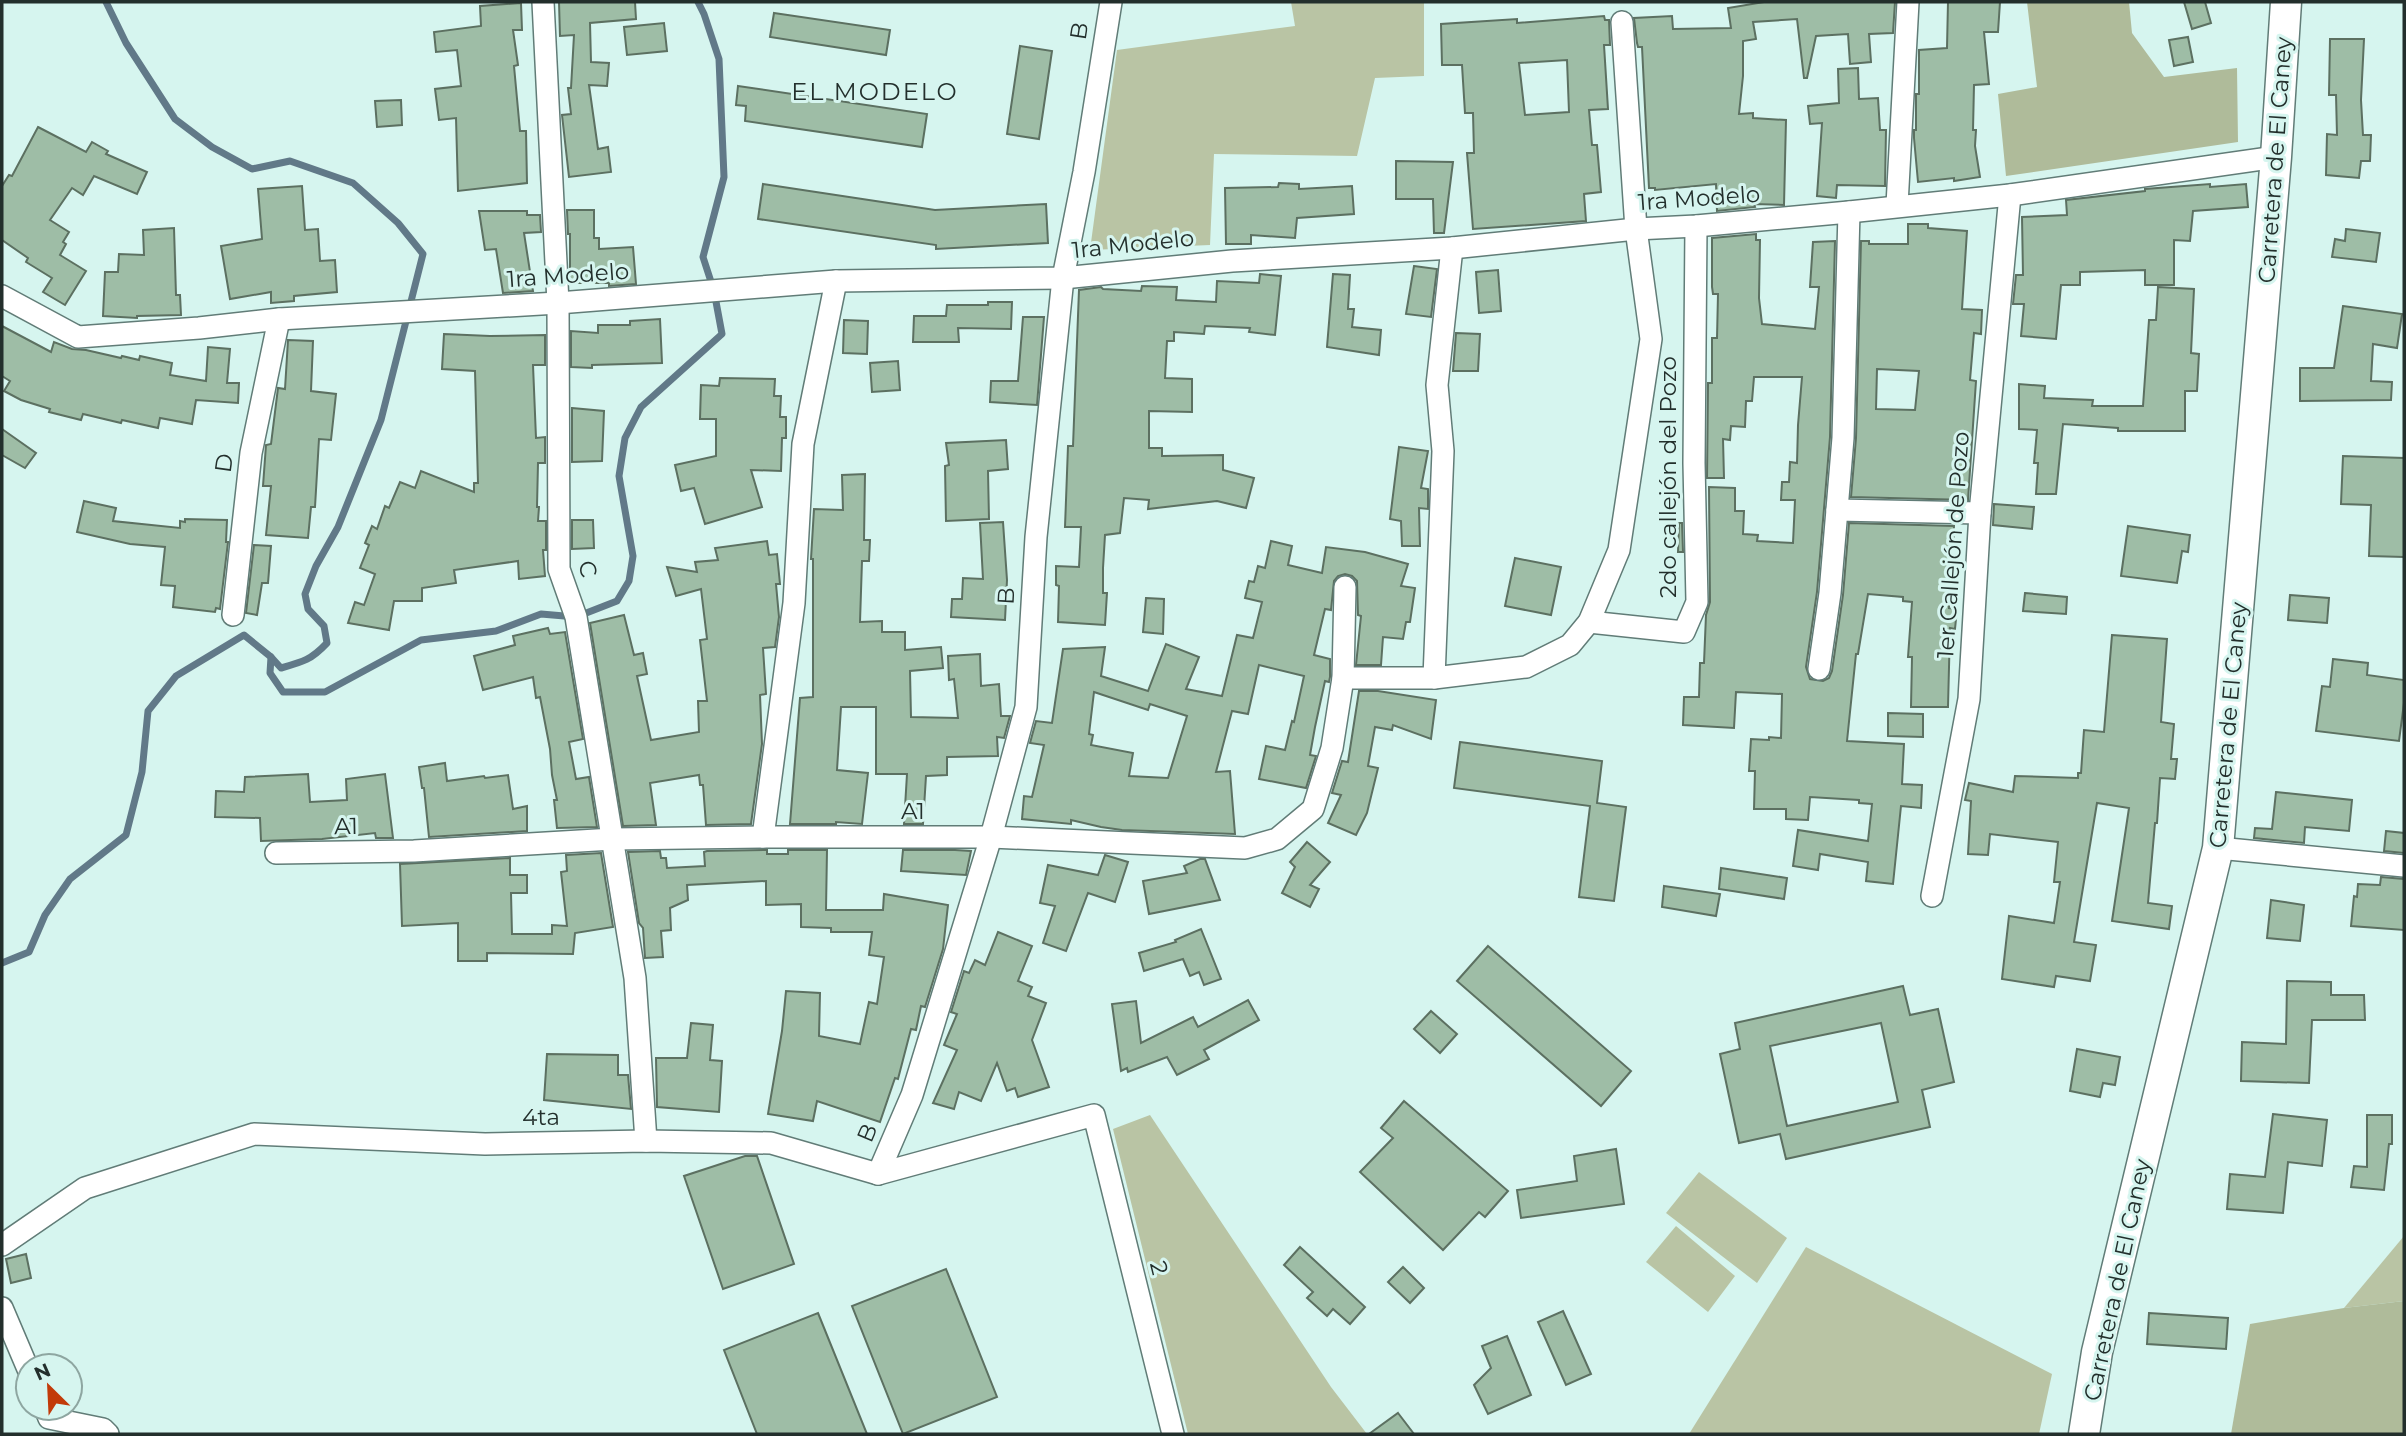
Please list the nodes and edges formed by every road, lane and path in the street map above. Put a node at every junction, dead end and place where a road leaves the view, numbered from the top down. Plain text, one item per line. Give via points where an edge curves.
1 (543, 2) edge
2 (1111, 2) edge
3 (1908, 2) edge
4 (2286, 2) edge
5 (1622, 22) dead end
6 (2276, 157) junction
7 (2010, 195) junction
8 (1897, 205) junction
9 (1849, 212) junction
10 (1696, 226) junction
11 (1636, 229) junction
12 (1452, 248) junction
13 (1063, 278) junction
14 (836, 281) junction
15 (2, 296) edge
16 (558, 303) junction
17 (279, 320) junction
18 (1837, 510) junction
19 (1980, 513) junction
20 (1345, 587) dead end
21 (233, 615) dead end
22 (1589, 622) junction
23 (1819, 669) dead end
24 (1343, 678) junction
25 (1434, 678) junction
26 (763, 837) junction
27 (990, 837) junction
28 (613, 839) junction
29 (2218, 848) junction
30 (276, 853) dead end
31 (2404, 866) edge
32 (1932, 896) dead end
33 (646, 1141) junction
34 (878, 1174) junction
35 (2, 1245) edge
36 (2, 1308) edge
37 (21, 1352) edge
38 (69, 1422) edge
39 (108, 1434) edge
40 (1173, 1434) edge
41 (2084, 1434) edge

1 - 16 street, C
2 - 13 street, B
3 - 8 street
4 - 6 main road, Carretera de El Caney
5 - 11 street
6 - 7 street, 1ra Modelo
6 - 29 main road, Carretera de El Caney
7 - 8 street, 1ra Modelo
7 - 19 street, 1er Callejón de Pozo
8 - 9 street, 1ra Modelo
9 - 10 street, 1ra Modelo
9 - 18 street
10 - 11 street, 1ra Modelo
10 - 22 street, 2do callejón del Pozo via 1693,463 1697,602 1684,632
11 - 12 street, 1ra Modelo
11 - 22 street via 1651,339 1619,550
12 - 13 street, 1ra Modelo via 1232,261
12 - 25 street via 1437,385 1443,451
13 - 14 street, 1ra Modelo
13 - 27 street, B via 1036,537 1026,707
14 - 16 street, 1ra Modelo
14 - 26 street via 803,444 794,603
15 - 17 street, 1ra Modelo via 78,337
16 - 17 street, 1ra Modelo
16 - 28 street, C via 559,569 576,617
17 - 21 street, D via 251,453
18 - 19 street
18 - 23 street
19 - 32 street, 1er Callejón de Pozo via 1969,699
20 - 24 street, A1
22 - 25 street via 1570,645 1526,667
24 - 25 street
24 - 27 street, A1 via 1332,748 1313,809 1277,839 1245,848
26 - 27 street, A1
26 - 28 street, A1
27 - 34 street, B via 912,1095
28 - 30 street, A1 via 414,851
28 - 33 street, C via 635,978
29 - 31 street
29 - 41 main road, Carretera de El Caney via 2097,1352
33 - 34 street, 4ta via 771,1143
33 - 35 street, 4ta via 485,1144 254,1134 85,1188
34 - 40 street, 2 via 1094,1115
36 - 37 street
38 - 39 street

